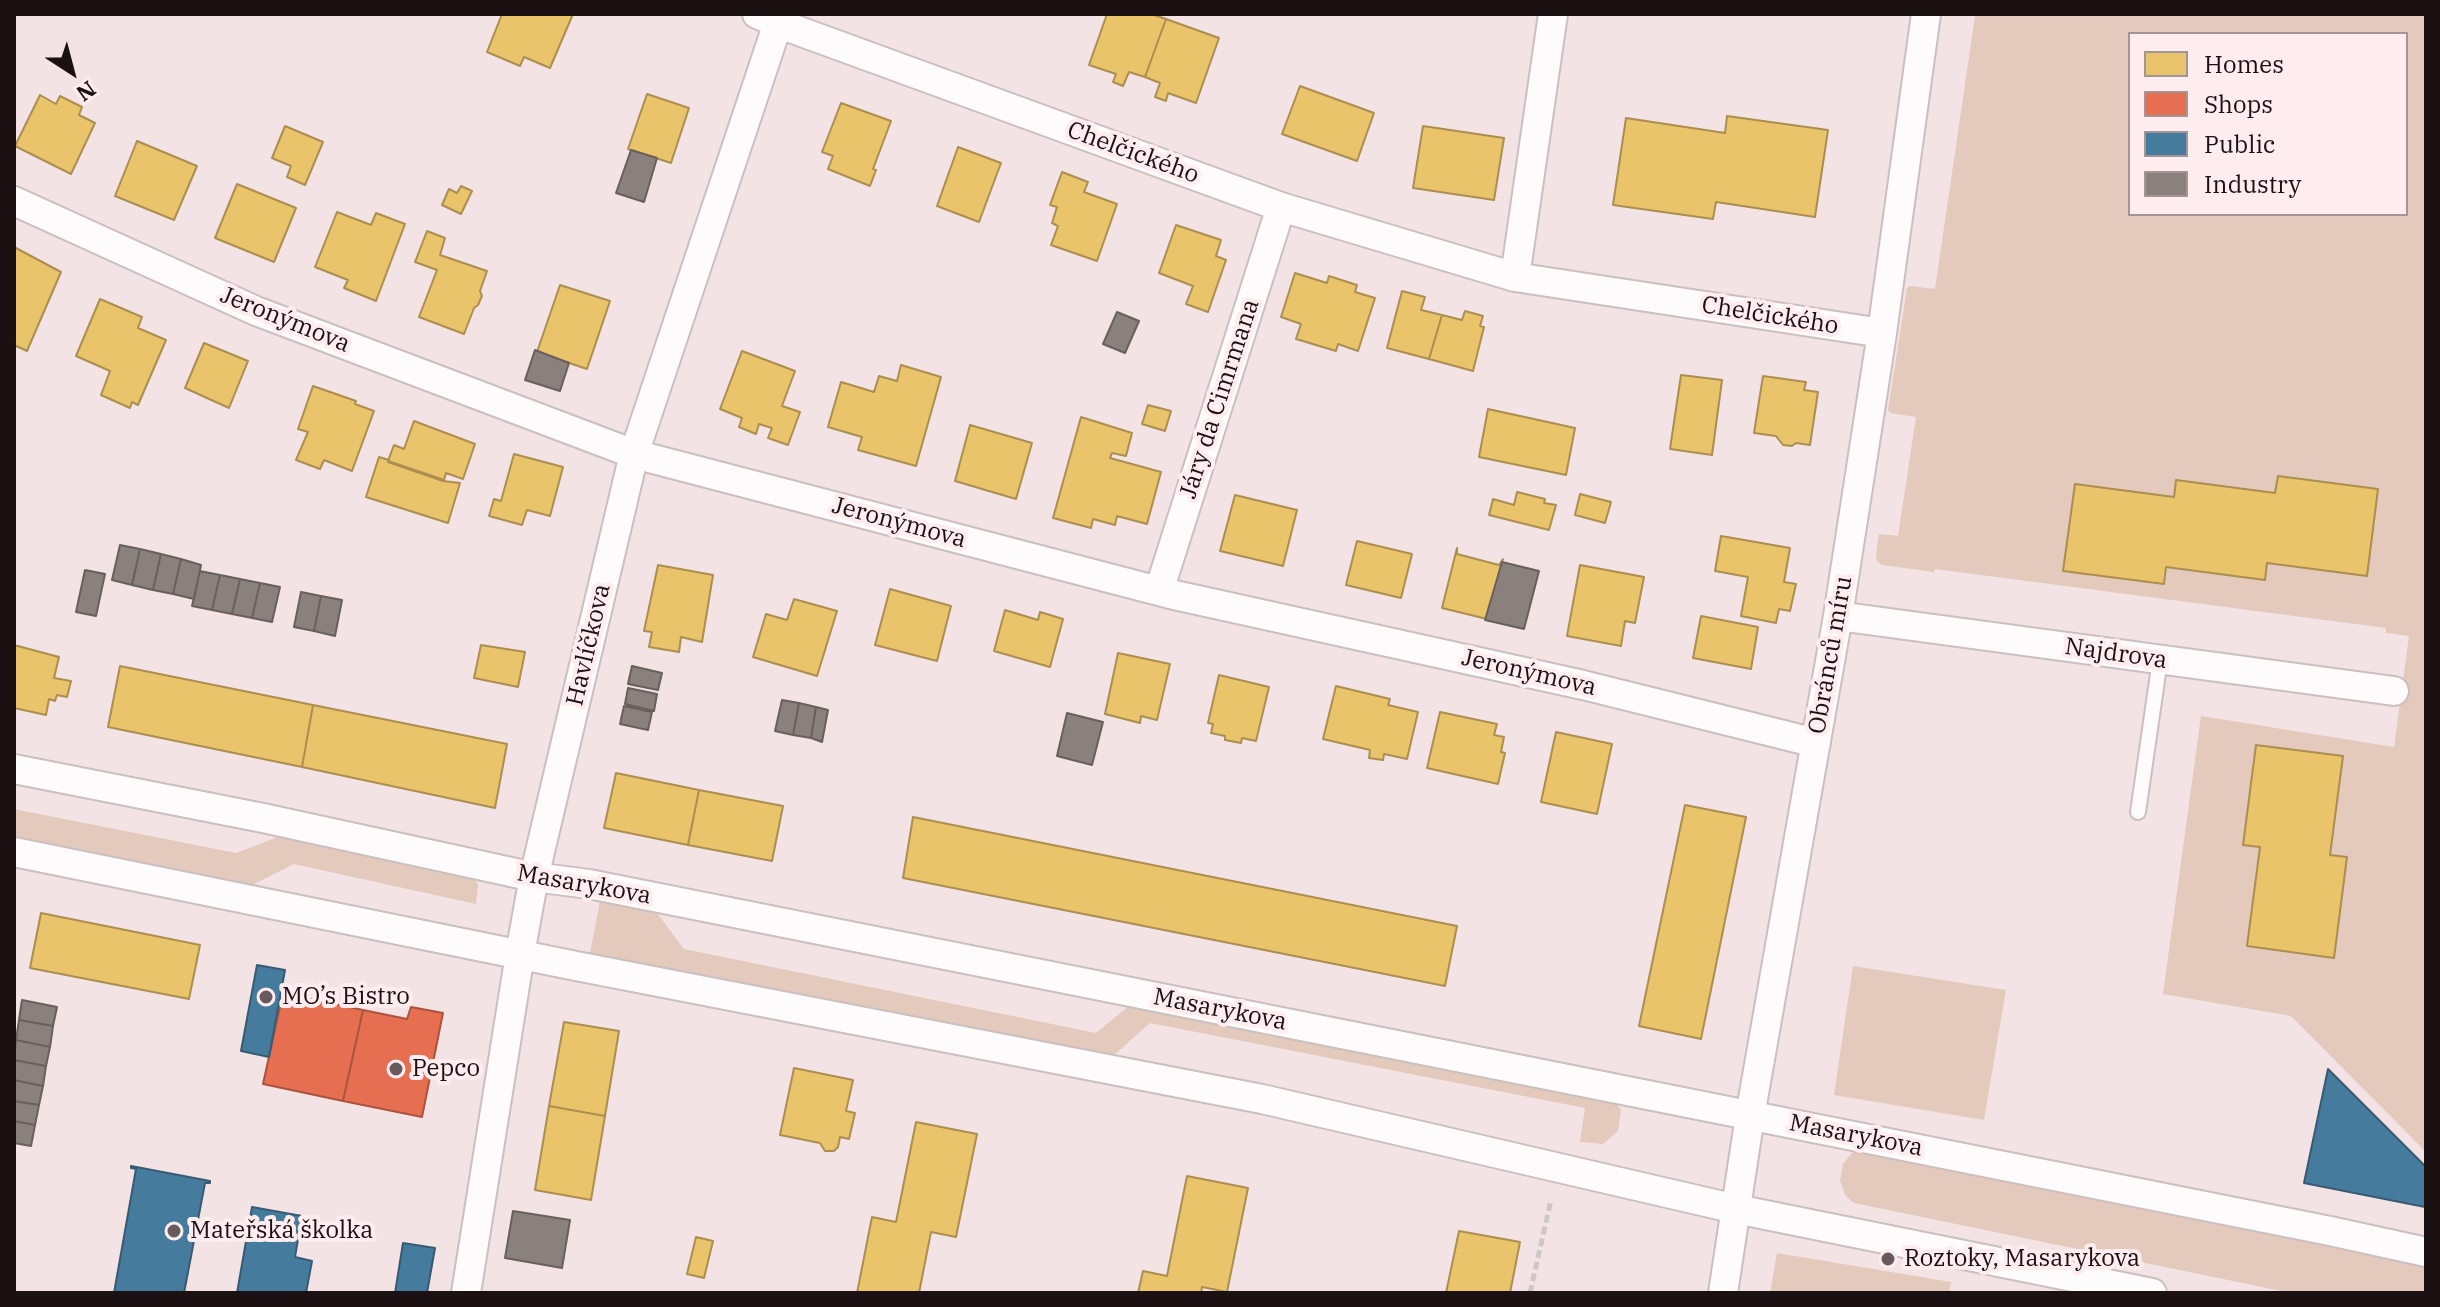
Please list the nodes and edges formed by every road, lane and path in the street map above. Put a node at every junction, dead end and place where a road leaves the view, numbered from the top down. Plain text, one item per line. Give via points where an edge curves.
1 (1553, 14) edge
2 (1926, 14) edge
3 (772, 17) edge
4 (14, 201) edge
5 (1281, 207) junction
6 (1515, 277) junction
7 (1882, 333) junction
8 (634, 454) junction
9 (1159, 591) junction
10 (1838, 616) junction
11 (2160, 660) junction
12 (2394, 691) dead end
13 (1816, 743) junction
14 (14, 769) edge
15 (2138, 812) dead end
16 (14, 852) edge
17 (534, 877) junction
18 (520, 954) junction
19 (1750, 1116) junction
20 (1558, 1167) junction
21 (1736, 1209) junction
22 (2426, 1252) edge
23 (466, 1293) edge
24 (1530, 1293) edge
25 (1723, 1293) edge
26 (2152, 1293) edge

1 - 6 street
2 - 7 street, Obránců míru
3 - 5 street, Chelčického
3 - 8 street, Havlíčkova
4 - 8 street, Jeronýmova via 256,311
5 - 6 street, Chelčického
5 - 9 street, Járy da Cimrmana
6 - 7 street, Chelčického
7 - 10 street, Obránců míru
8 - 9 street, Jeronýmova
8 - 17 street, Havlíčkova
9 - 13 street, Jeronýmova
10 - 11 street, Najdrova
10 - 13 street, Obránců míru
11 - 12 street, Najdrova
11 - 15 lane
13 - 19 street, Obránců míru
14 - 17 street, Masarykova
16 - 18 street
17 - 18 street, Havlíčkova
17 - 19 street, Masarykova
18 - 20 street via 1262,1099
18 - 23 street, Havlíčkova
19 - 21 street, Obránců míru
19 - 22 street, Masarykova
20 - 21 street
20 - 24 path
21 - 25 street, Obránců míru
21 - 26 street

